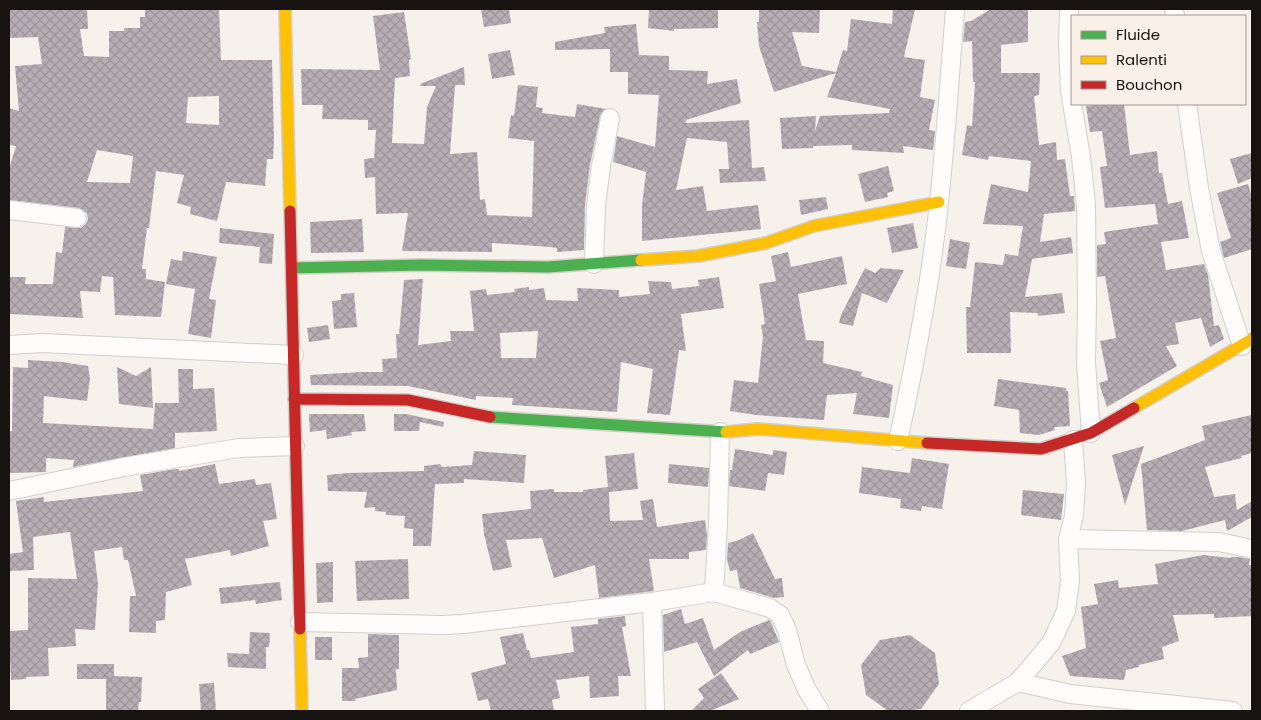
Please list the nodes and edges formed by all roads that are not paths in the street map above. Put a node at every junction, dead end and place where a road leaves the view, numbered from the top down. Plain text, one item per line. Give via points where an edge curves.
1 (286, 9) edge
2 (955, 9) edge
3 (1069, 9) edge
4 (1071, 97) edge
5 (1072, 105) edge
6 (1187, 105) edge
7 (610, 118) dead end
8 (939, 202) junction
9 (9, 210) edge
10 (77, 218) dead end
11 (594, 264) junction
12 (292, 268) junction
13 (1247, 343) edge
14 (9, 345) edge
15 (294, 355) junction
16 (294, 399) junction
17 (720, 432) junction
18 (1091, 433) junction
19 (1073, 440) junction
20 (898, 441) junction
21 (295, 446) junction
22 (9, 491) edge
23 (1068, 539) junction
24 (1252, 548) edge
25 (714, 592) junction
26 (652, 602) junction
27 (300, 622) junction
28 (1018, 682) junction
29 (302, 711) edge
30 (655, 711) edge
31 (820, 711) edge
32 (969, 711) edge
33 (1233, 711) edge

1 - 12 street
2 - 8 street
3 - 4 street
5 - 18 street via 1086,205 1086,363
6 - 13 street via 1212,251
7 - 11 street via 596,205
8 - 11 street via 814,226 766,243 698,256
8 - 20 street via 914,367
9 - 10 street
11 - 12 street
12 - 15 street
13 - 18 street
14 - 15 street via 42,343
15 - 16 street
16 - 17 street via 408,400 498,419
16 - 21 street
17 - 20 street via 758,430
17 - 25 street
18 - 19 street
19 - 20 street via 1041,449
19 - 23 street via 1076,483 1074,516
21 - 22 street via 239,448
21 - 27 street
23 - 24 street via 1219,542
23 - 28 street via 1070,581 1066,611 1051,643
25 - 26 street
25 - 31 street via 770,608 780,615 796,665
26 - 27 street via 443,625
26 - 30 street
27 - 29 street
28 - 32 street
28 - 33 street via 1070,694

